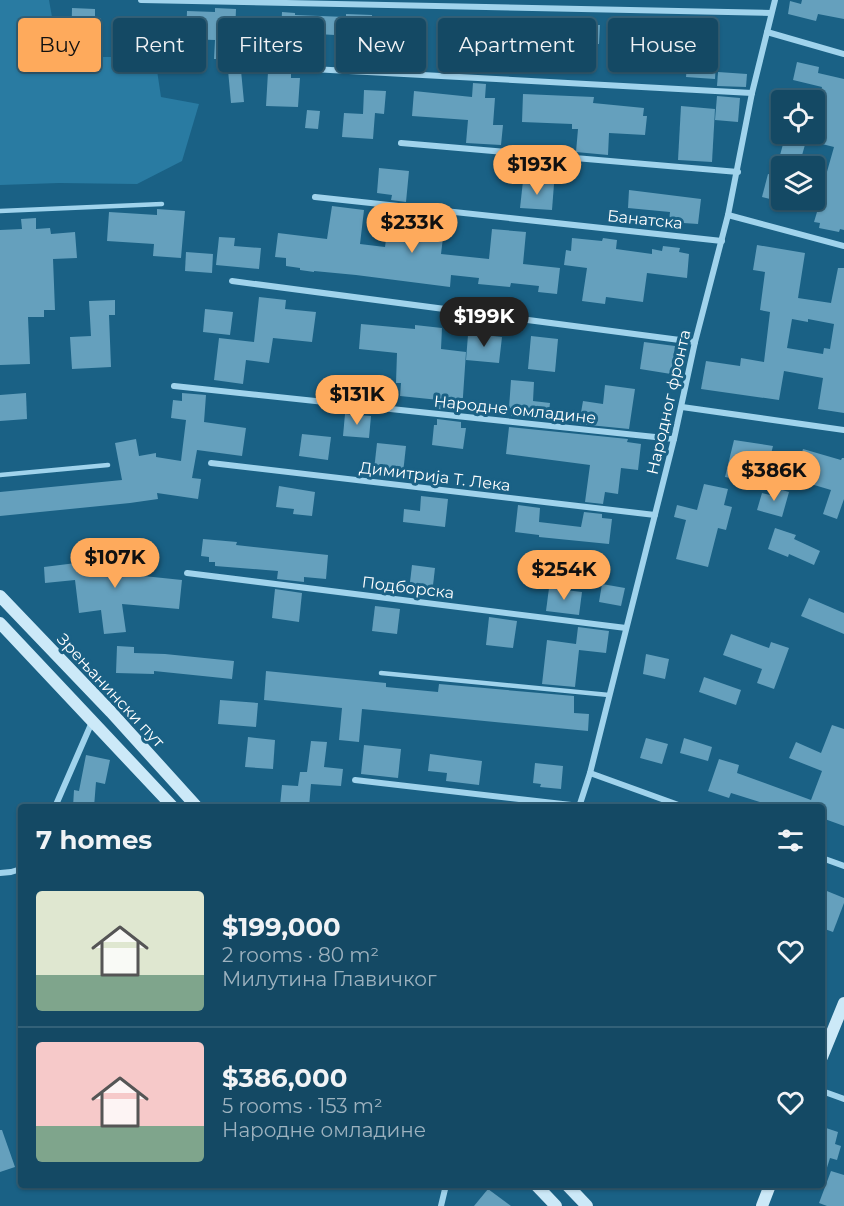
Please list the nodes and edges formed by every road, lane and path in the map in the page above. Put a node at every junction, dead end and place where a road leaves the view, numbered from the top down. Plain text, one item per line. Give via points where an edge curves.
1 (141, 0) edge
2 (775, 0) edge
3 (771, 13) junction
4 (767, 32) junction
5 (844, 54) edge
6 (324, 70) edge
7 (752, 93) junction
8 (401, 143) dead end
9 (738, 172) junction
10 (315, 197) dead end
11 (162, 204) dead end
12 (0, 211) edge
13 (729, 215) junction
14 (722, 241) junction
15 (844, 246) edge
16 (232, 280) dead end
17 (695, 342) junction
18 (174, 386) dead end
19 (682, 407) junction
20 (844, 430) edge
21 (674, 439) junction
22 (211, 463) dead end
23 (108, 465) dead end
24 (0, 475) edge
25 (655, 515) junction
26 (188, 573) dead end
27 (0, 596) edge
28 (0, 623) edge
29 (626, 628) junction
30 (381, 673) dead end
31 (609, 695) junction
32 (92, 721) junction
33 (590, 773) junction
34 (355, 780) dead end
35 (57, 804) edge
36 (170, 804) edge
37 (194, 804) edge
38 (554, 804) edge
39 (580, 804) edge
40 (676, 804) edge
41 (825, 859) edge
42 (844, 866) edge
43 (18, 870) edge
44 (0, 873) edge
45 (844, 1003) edge
46 (825, 1050) edge
47 (825, 1092) edge
48 (844, 1099) edge
49 (445, 1188) edge
50 (539, 1188) edge
51 (570, 1188) edge
52 (769, 1188) edge
53 (441, 1206) edge
54 (556, 1206) edge
55 (587, 1206) edge
56 (762, 1206) edge

1 - 3 street
2 - 3 street, Народног фронта
3 - 4 street, Народног фронта
4 - 5 street
4 - 7 street, Народног фронта
6 - 7 street
7 - 9 street, Народног фронта
8 - 9 street
9 - 13 street, Народног фронта
10 - 14 street, Банатска
11 - 12 lane
13 - 14 street, Народног фронта
13 - 15 street
14 - 17 street, Народног фронта
16 - 17 street
17 - 19 street, Народног фронта
18 - 21 street, Народне омладине
19 - 20 street
19 - 21 street, Народног фронта
21 - 25 street, Народног фронта
22 - 25 street, Димитрија Т. Лека
23 - 24 lane
25 - 29 street, Народног фронта
26 - 29 street, Подборска
27 - 37 main road, Зрењанински пут
28 - 32 main road
29 - 31 street, Народног фронта
30 - 31 lane
31 - 33 street, Народног фронта
32 - 35 street
32 - 36 main road
33 - 39 street, Народног фронта
33 - 40 street
34 - 38 street
41 - 42 street
43 - 44 street
45 - 46 main road
47 - 48 street
49 - 53 street
50 - 54 main road
51 - 55 main road
52 - 56 main road

